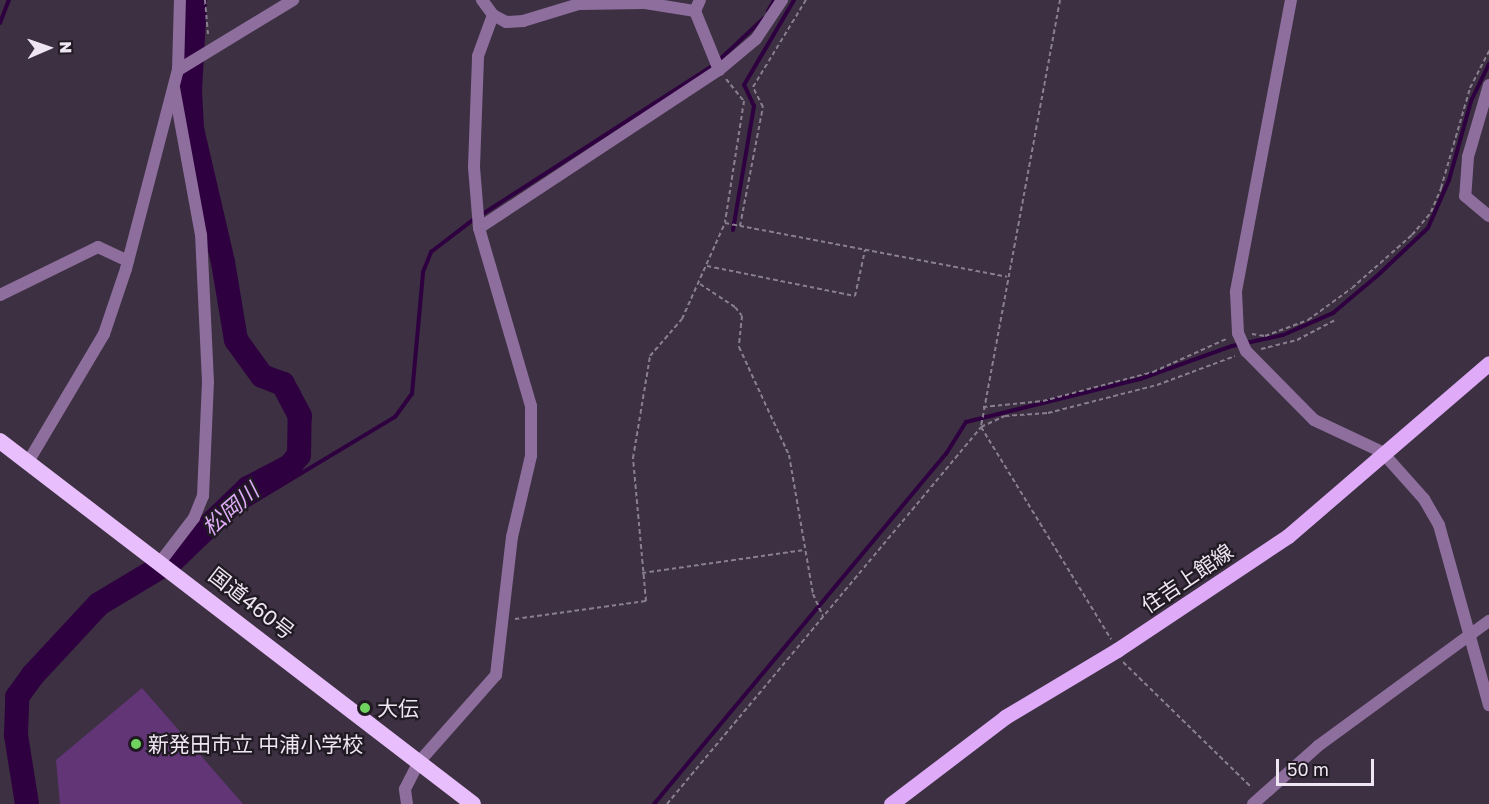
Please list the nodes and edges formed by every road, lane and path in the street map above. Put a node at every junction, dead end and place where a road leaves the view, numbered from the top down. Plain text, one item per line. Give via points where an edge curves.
1 (180, 0) edge
2 (205, 0) edge
3 (293, 0) edge
4 (482, 0) edge
5 (782, 0) edge
6 (806, 0) edge
7 (1060, 0) edge
8 (1291, 0) edge
9 (698, 6) edge
10 (493, 15) junction
11 (1489, 51) edge
12 (209, 52) junction
13 (178, 70) junction
14 (719, 70) junction
15 (1489, 85) edge
16 (174, 88) junction
17 (1489, 216) edge
18 (725, 223) junction
19 (740, 226) junction
20 (479, 228) junction
21 (865, 250) junction
22 (128, 261) junction
23 (707, 266) junction
24 (1007, 277) junction
25 (700, 284) junction
26 (0, 295) edge
27 (1337, 319) dead end
28 (1238, 333) junction
29 (1246, 351) junction
30 (1488, 369) edge
31 (982, 407) junction
32 (981, 427) junction
33 (0, 441) edge
34 (1382, 453) junction
35 (28, 462) junction
36 (804, 550) junction
37 (161, 561) junction
38 (642, 573) junction
39 (823, 616) junction
40 (503, 620) junction
41 (1489, 621) edge
42 (1471, 633) junction
43 (1117, 650) junction
44 (1489, 705) edge
45 (419, 762) junction
46 (1256, 800) edge
47 (406, 804) edge
48 (473, 804) edge
49 (667, 804) edge
50 (891, 804) edge

1 - 13 street
2 - 12 path
3 - 12 street
4 - 10 street
5 - 14 street via 756,39
6 - 19 path via 753,87 763,107
7 - 24 path
8 - 28 street via 1236,292
9 - 10 street via 579,4 523,21 506,22
9 - 14 street
10 - 20 street via 478,56 474,167
11 - 28 path via 1470,88 1431,212 1412,235 1352,288 1308,320 1265,336
12 - 13 street
13 - 16 street
14 - 18 path via 744,101
14 - 20 street
15 - 17 street via 1468,157 1465,196
16 - 22 street
16 - 37 street via 201,235 208,382 203,496 194,518
18 - 19 path
18 - 23 path
19 - 21 path
20 - 40 street via 531,406 531,456 512,537
21 - 23 path via 855,296
21 - 24 path
22 - 26 street via 98,247
22 - 35 street via 104,334
23 - 25 path
24 - 31 path
25 - 36 path via 735,306 742,316 740,347 789,455
25 - 38 path via 682,319 650,356 633,458
27 - 29 path via 1298,340
28 - 29 street
28 - 31 path via 1153,372 1043,401
29 - 32 path via 1157,385 1048,413 1005,416
29 - 34 street via 1314,420
30 - 34 main road, 住吉上館線
31 - 32 path
32 - 39 path
32 - 43 path
33 - 35 highway, 国道460号
34 - 42 street via 1424,500 1439,525
34 - 43 main road, 住吉上館線 via 1288,536
35 - 37 highway, 国道460号
36 - 38 path
36 - 39 path via 813,594
37 - 45 highway, 国道460号
38 - 40 path via 646,600
39 - 49 path
40 - 45 street via 496,675
41 - 42 street
42 - 44 street
42 - 46 street via 1318,747
43 - 46 path via 1118,658
43 - 50 main road, 住吉上館線 via 1005,717
45 - 47 street via 405,789
45 - 48 highway, 国道460号

